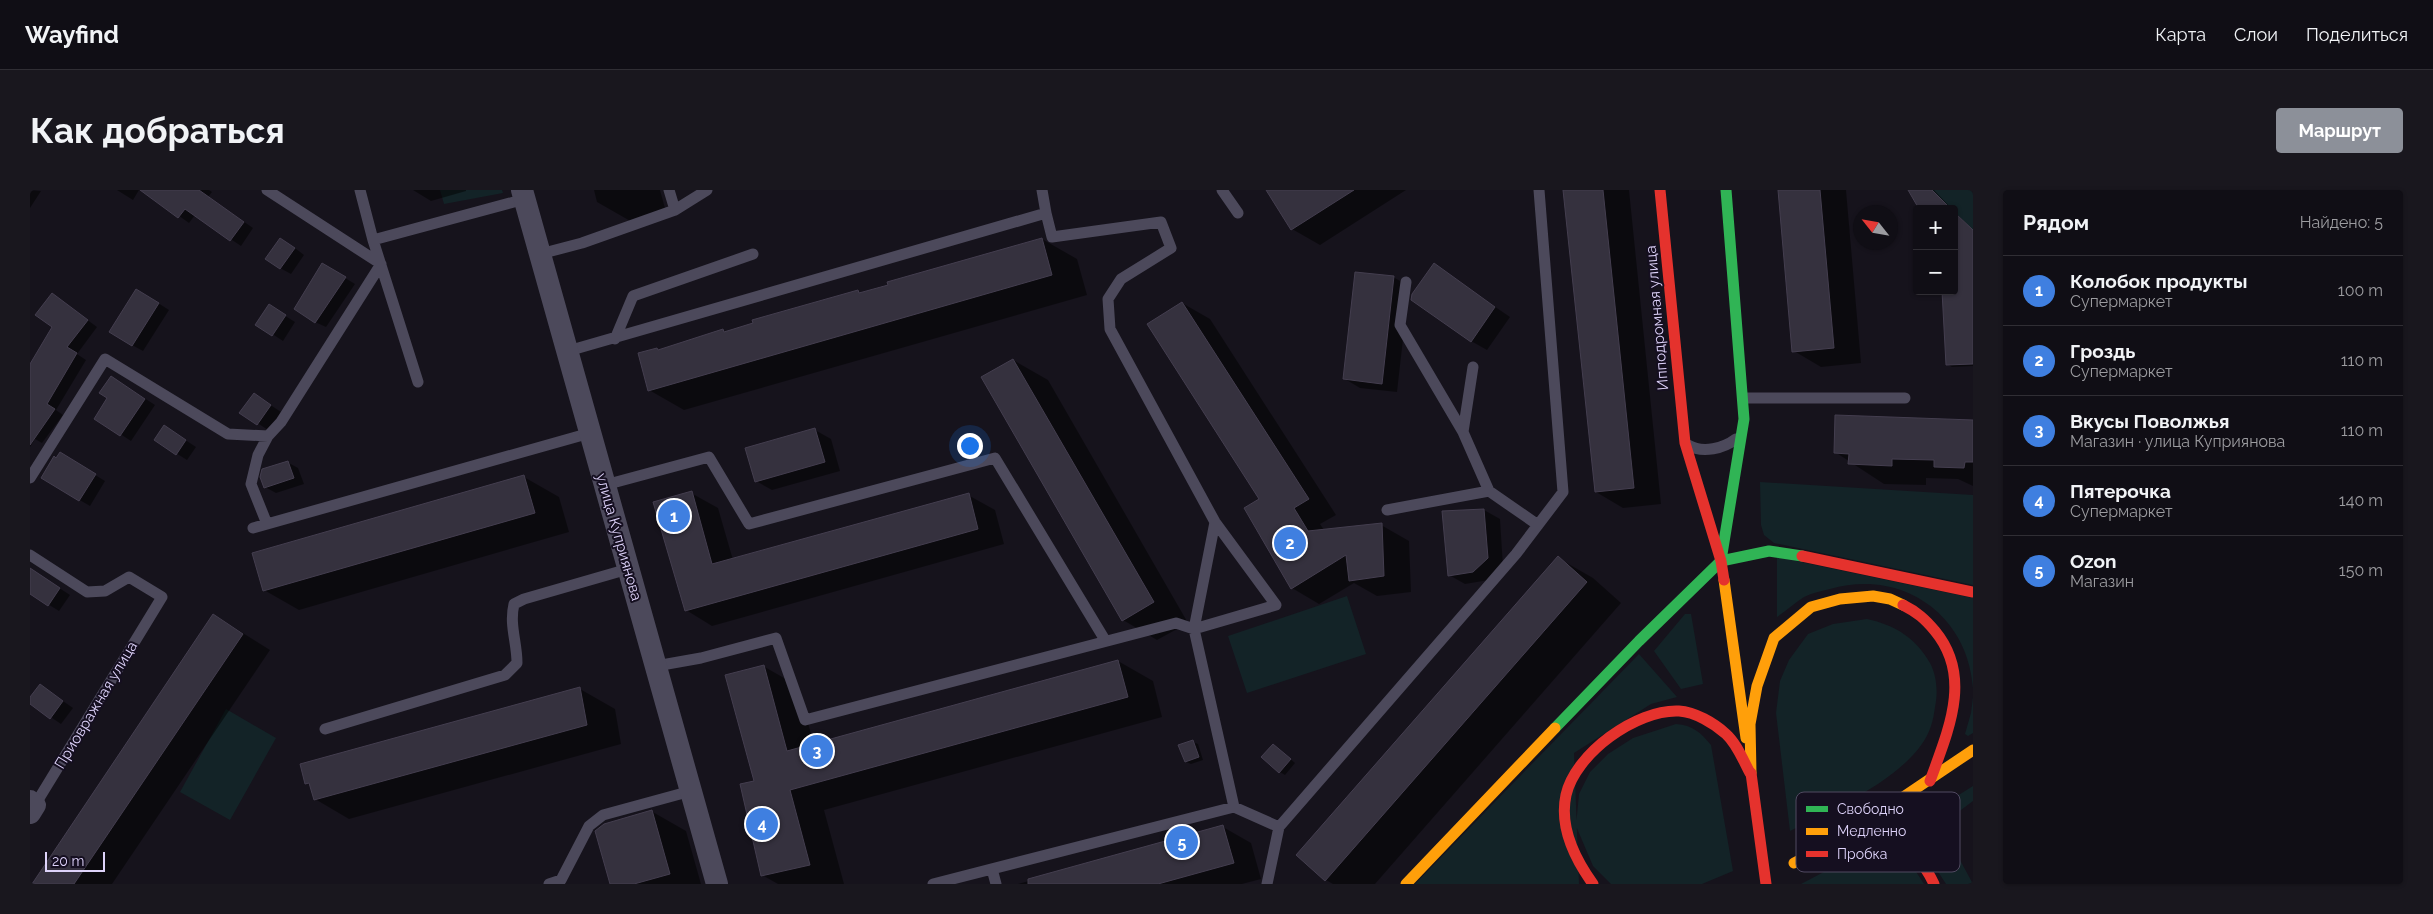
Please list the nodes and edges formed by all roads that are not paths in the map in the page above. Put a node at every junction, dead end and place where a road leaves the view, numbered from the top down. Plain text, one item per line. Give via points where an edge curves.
1 (267, 190) edge
2 (360, 190) edge
3 (669, 190) edge
4 (708, 190) edge
5 (1042, 190) edge
6 (1222, 190) edge
7 (1539, 190) edge
8 (1660, 190) edge
9 (1726, 190) edge
10 (524, 194) edge
11 (675, 210) junction
12 (1046, 213) junction
13 (1238, 213) dead end
14 (373, 240) junction
15 (540, 254) junction
16 (753, 254) dead end
17 (381, 264) junction
18 (1406, 282) dead end
19 (615, 339) junction
20 (568, 351) junction
21 (1473, 368) dead end
22 (418, 382) dead end
23 (1743, 398) junction
24 (1905, 398) dead end
25 (1744, 419) junction
26 (1463, 432) junction
27 (590, 433) junction
28 (268, 436) junction
29 (1685, 443) junction
30 (30, 478) edge
31 (605, 485) junction
32 (1489, 491) junction
33 (1387, 510) dead end
34 (1215, 522) junction
35 (267, 524) junction
36 (1538, 525) junction
37 (253, 528) dead end
38 (30, 555) edge
39 (1721, 561) junction
40 (628, 569) junction
41 (1973, 592) edge
42 (1194, 629) junction
43 (1105, 640) junction
44 (656, 666) junction
45 (324, 729) dead end
46 (1973, 750) edge
47 (1751, 773) junction
48 (1930, 781) junction
49 (691, 790) junction
50 (1913, 792) edge
51 (32, 806) edge
52 (1234, 806) junction
53 (1279, 827) junction
54 (992, 869) junction
55 (1928, 872) edge
56 (549, 884) edge
57 (717, 884) edge
58 (933, 884) edge
59 (996, 884) edge
60 (1267, 884) edge
61 (1406, 884) edge
62 (1593, 884) edge
63 (1766, 884) edge
64 (1934, 884) edge

1 - 17 lane
2 - 14 lane
3 - 11 lane
4 - 11 lane
5 - 12 lane
6 - 13 lane
7 - 36 lane via 1563,492
8 - 29 street, Ипподромная улица
9 - 23 street
10 - 14 lane
10 - 15 street, улица Куприянова
11 - 15 lane via 582,243
12 - 19 lane
12 - 34 lane via 1052,236 1161,222 1171,248 1121,278 1108,299 1110,329
14 - 17 lane
15 - 20 street, улица Куприянова
16 - 19 lane via 633,296
17 - 22 lane
17 - 28 lane via 281,422
18 - 26 lane via 1400,325
19 - 20 lane
20 - 27 street, улица Куприянова
21 - 26 lane
23 - 24 lane
23 - 25 street
25 - 29 lane via 1738,437 1726,446 1701,449
25 - 39 street
26 - 32 lane
27 - 31 street, улица Куприянова
27 - 35 lane
28 - 30 lane via 228,434 105,359
28 - 35 lane via 258,455 251,484
29 - 39 street, Ипподромная улица
31 - 40 street, улица Куприянова
31 - 43 lane via 709,457 749,524 995,458
32 - 33 lane
32 - 36 lane
34 - 42 lane
34 - 42 lane via 1276,605
35 - 37 lane
36 - 53 lane
38 - 51 lane, Приовражная улица via 86,592 104,592 129,577 162,597
39 - 41 street via 1769,551 1788,553
39 - 47 street
39 - 61 street via 1638,641
40 - 44 street, улица Куприянова
40 - 45 lane via 514,604 510,619 517,663 505,675
42 - 43 lane via 1176,623
42 - 52 lane
43 - 44 lane via 804,720 776,638
44 - 49 street, улица Куприянова
46 - 48 street
47 - 48 street via 1750,724 1757,686 1774,638 1811,607 1840,599 1873,596 1904,604 1919,613 1944,640 1957,668 1955,712
47 - 62 street via 1728,735 1710,722 1682,712 1655,715 1602,742 1578,769 1566,795 1566,827 1572,851
47 - 63 street, bridge
48 - 50 street
49 - 56 lane via 603,815 589,826 561,880
49 - 57 street, улица Куприянова
52 - 53 lane
52 - 54 lane
53 - 60 lane
54 - 58 lane
54 - 59 lane
55 - 64 street

